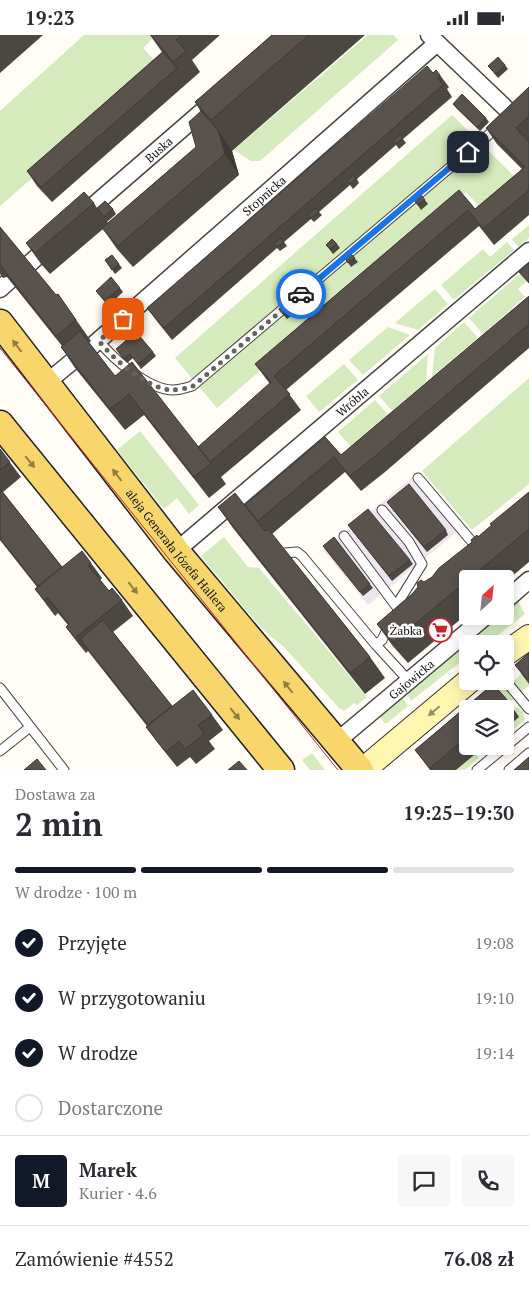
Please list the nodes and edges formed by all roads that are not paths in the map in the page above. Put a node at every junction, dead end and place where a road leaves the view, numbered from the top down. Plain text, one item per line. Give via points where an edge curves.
1 (433, 39) edge
2 (217, 98) edge
3 (516, 118) joint
4 (529, 251) edge
5 (28, 265) edge
6 (0, 323) edge
7 (95, 344) joint
8 (74, 360) edge
9 (46, 383) junction
10 (0, 424) edge
11 (418, 478) dead end
12 (382, 509) dead end
13 (344, 536) dead end
14 (472, 543) edge
15 (176, 551) junction
16 (285, 553) edge
17 (529, 580) edge
18 (514, 593) edge
19 (410, 600) edge
20 (398, 608) junction
21 (475, 625) edge
22 (529, 637) edge
23 (376, 645) junction
24 (514, 648) edge
25 (409, 681) junction
26 (0, 688) edge
27 (459, 689) edge
28 (513, 690) edge
29 (529, 709) edge
30 (30, 727) junction
31 (529, 727) edge
32 (336, 742) junction
33 (0, 751) edge
34 (529, 753) edge
35 (64, 770) edge
36 (281, 770) edge
37 (361, 770) edge
38 (477, 770) edge
39 (509, 770) edge

1 - 3 street
1 - 7 street, Stopnicka
2 - 5 street, Buska
3 - 7 lane via 192,387 162,388 142,378
4 - 15 street, Wróbla
9 -> 6 main road, aleja Generała Józefa Hallera
8 - 9 street
15 -> 9 main road, aleja Generała Józefa Hallera
10 -> 36 main road
11 - 14 lane
12 - 20 lane via 422,564
13 - 20 lane
32 -> 15 main road, aleja Generała Józefa Hallera
16 - 23 lane via 297,552 302,556
17 - 18 street
19 - 20 lane
20 - 23 lane via 382,640
21 - 25 street, Gajowicka
22 - 24 street
23 - 25 lane
25 - 32 street, Gajowicka
26 - 30 lane
27 -> 37 street
28 - 29 lane
30 - 33 lane
30 - 35 lane
31 - 38 lane
32 - 37 main road, aleja Generała Józefa Hallera
34 - 39 lane

